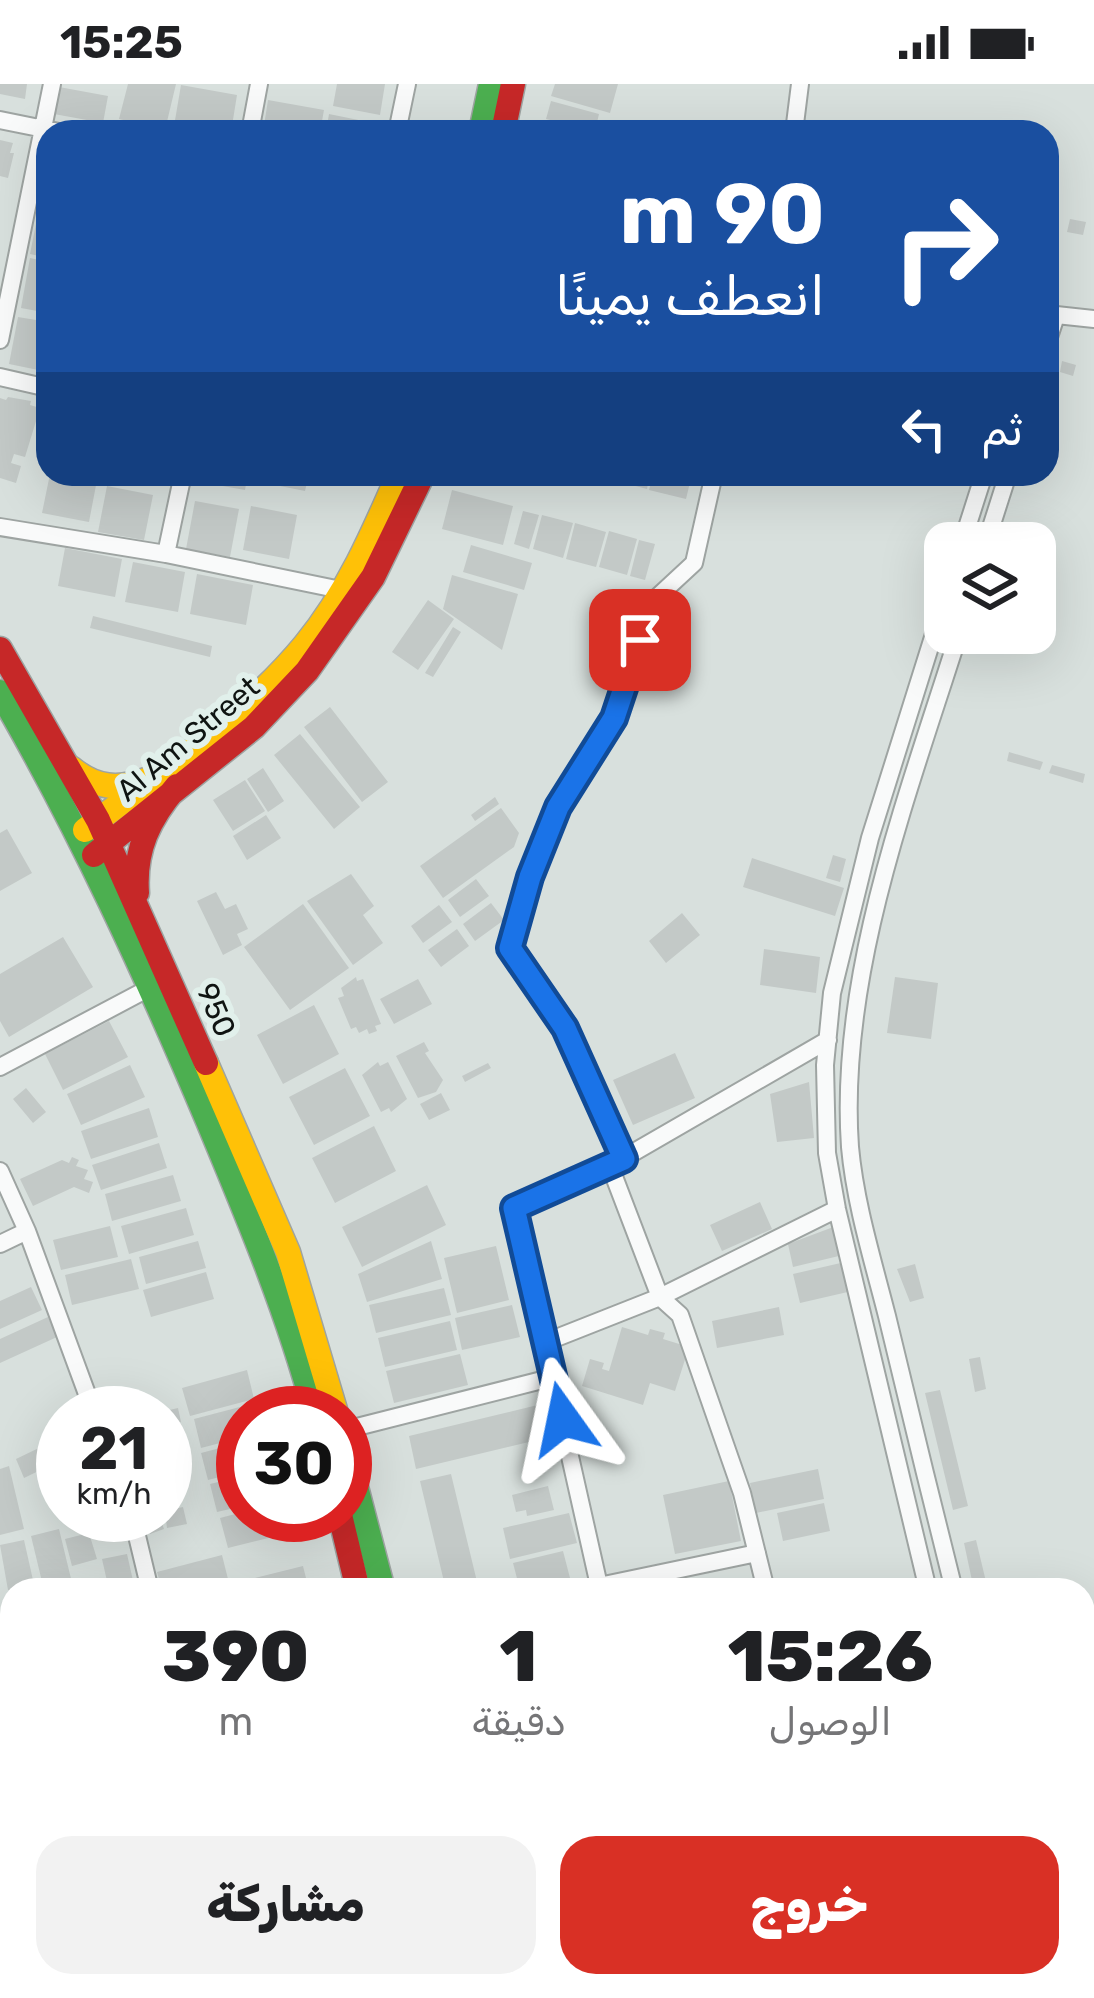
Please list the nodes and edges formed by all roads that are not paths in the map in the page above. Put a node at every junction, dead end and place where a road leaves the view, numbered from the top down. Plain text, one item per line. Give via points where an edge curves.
1 (52, 84) edge
2 (260, 84) edge
3 (407, 84) edge
4 (491, 84) edge
5 (513, 84) edge
6 (800, 84) edge
7 (0, 120) edge
8 (51, 120) edge
9 (252, 120) edge
10 (400, 120) edge
11 (484, 120) edge
12 (506, 120) edge
13 (796, 120) edge
14 (36, 127) edge
15 (36, 192) edge
16 (1059, 316) edge
17 (1094, 319) edge
18 (0, 340) edge
19 (0, 377) edge
20 (36, 385) edge
21 (181, 486) edge
22 (393, 486) edge
23 (418, 486) edge
24 (710, 486) edge
25 (980, 486) edge
26 (1004, 486) edge
27 (969, 522) edge
28 (993, 522) edge
29 (0, 527) edge
30 (166, 554) junction
31 (341, 590) junction
32 (0, 649) edge
33 (928, 654) edge
34 (952, 654) edge
35 (0, 692) edge
36 (62, 756) junction
37 (148, 779) junction
38 (177, 786) junction
39 (95, 839) junction
40 (140, 909) junction
41 (152, 986) junction
42 (828, 1040) junction
43 (0, 1067) edge
44 (617, 1162) junction
45 (0, 1172) edge
46 (837, 1209) junction
47 (27, 1231) junction
48 (0, 1244) edge
49 (660, 1297) junction
50 (546, 1342) junction
51 (554, 1378) junction
52 (84, 1386) edge
53 (308, 1386) edge
54 (328, 1386) edge
55 (372, 1423) edge
56 (138, 1542) edge
57 (346, 1542) edge
58 (370, 1542) edge
59 (757, 1553) junction
60 (147, 1578) edge
61 (355, 1578) edge
62 (380, 1578) edge
63 (597, 1578) edge
64 (644, 1578) edge
65 (763, 1578) edge
66 (925, 1578) edge
67 (951, 1578) edge

1 - 8 street
2 - 9 street
3 - 10 street
4 - 11 main road
5 - 12 main road
6 - 13 street
7 - 14 street
15 - 18 street
16 - 17 street
19 - 20 street
21 - 30 street
22 - 31 main road, Al Am Street
23 - 38 main road, Al Am Street via 332,642 248,732
24 - 44 street via 694,563 653,601 614,718 558,807 510,948 565,1028
25 - 27 street
26 - 28 street
29 - 30 street
30 - 31 street
31 - 37 main road, Al Am Street via 306,644 256,696
32 - 36 main road, 950 / 950
33 - 42 street via 870,838
34 - 67 street via 892,851 856,1003 850,1065 850,1149 864,1221
35 - 39 main road, 950
36 - 37 main road via 91,784 130,788
36 - 39 main road, 950 / 950
37 - 39 main road, Al Am Street
38 - 39 main road, Al Am Street
38 - 40 main road via 140,841
39 - 40 main road, 950 / 950
39 - 41 main road, 950
40 - 54 main road, 950 / 950 via 288,1252
41 - 43 street
41 - 53 main road, 950 via 265,1258
42 - 44 street
42 - 46 street via 827,1153
44 - 49 street
44 - 50 street via 514,1208
45 - 47 street
46 - 49 street
46 - 66 street
47 - 48 street
47 - 52 street
49 - 50 street
49 - 59 street via 680,1315
50 - 51 street
51 - 55 street
51 - 63 street
56 - 60 street
57 - 61 main road
58 - 62 main road
59 - 64 street
59 - 65 street

